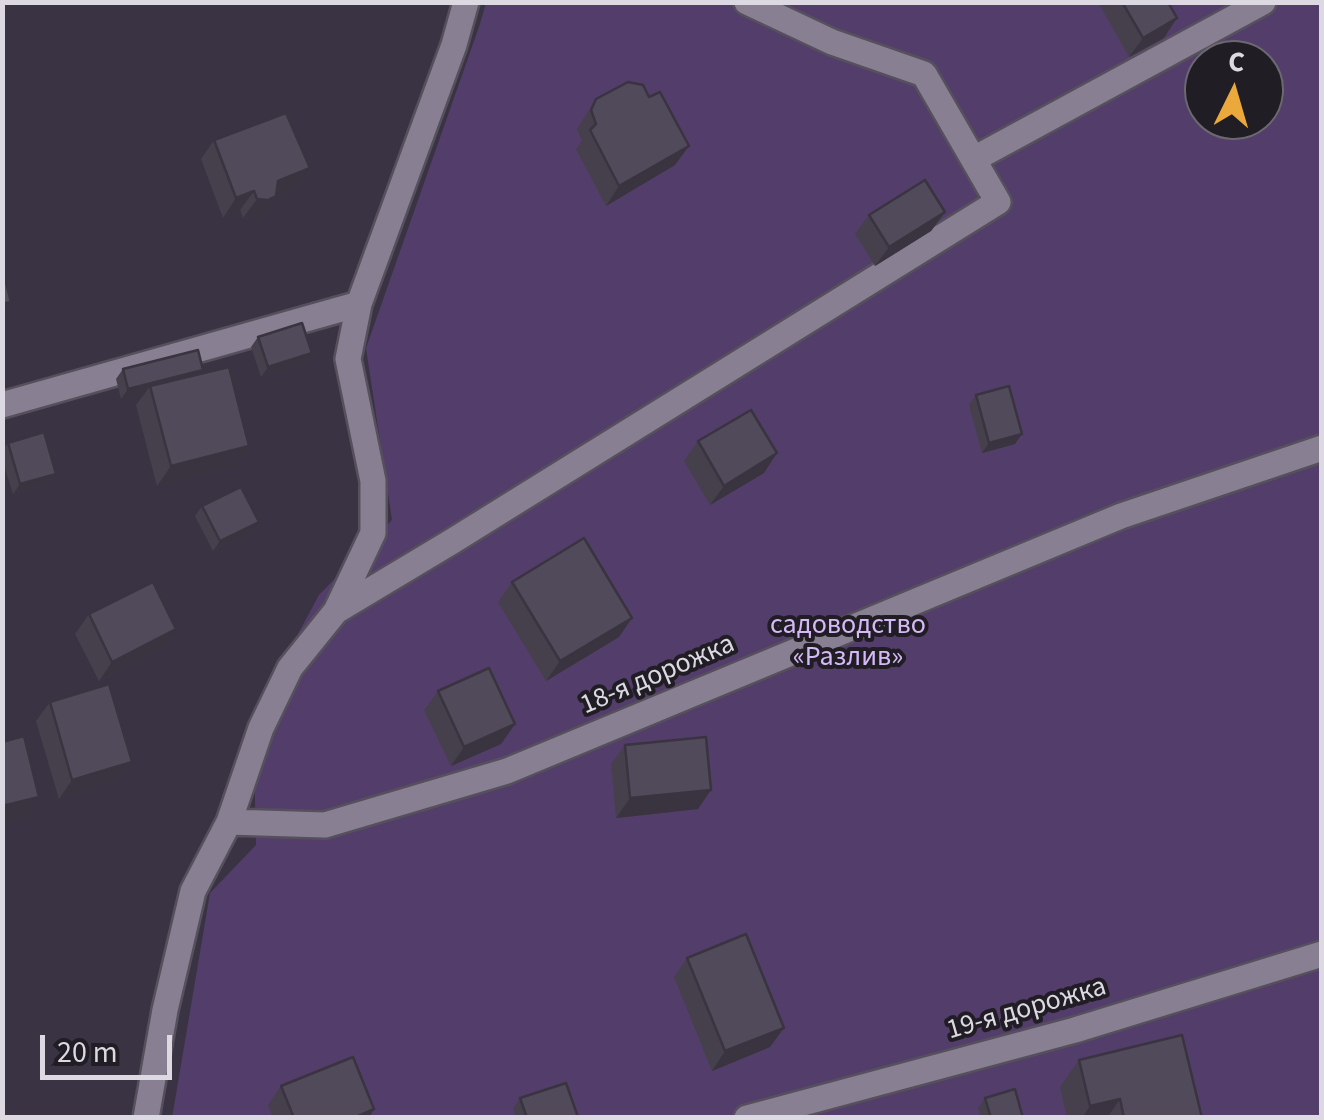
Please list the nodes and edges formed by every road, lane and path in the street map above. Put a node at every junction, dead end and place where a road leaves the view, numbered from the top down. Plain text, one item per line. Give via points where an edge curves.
1 (466, 2) edge
2 (747, 2) edge
3 (1263, 2) edge
4 (974, 159) junction
5 (359, 304) junction
6 (2, 405) edge
7 (1322, 448) edge
8 (336, 611) junction
9 (229, 822) junction
10 (1322, 954) edge
11 (146, 1118) edge
12 (747, 1118) edge

1 - 5 street
2 - 4 street via 832,42 924,74
3 - 4 street
4 - 8 street via 998,202
5 - 6 street
5 - 8 street via 348,359 373,481 373,534
7 - 9 street, 18-я дорожка via 1121,516 507,770 325,825
8 - 9 street via 290,668
9 - 11 street via 194,891
10 - 12 street, 19-я дорожка via 1075,1030

